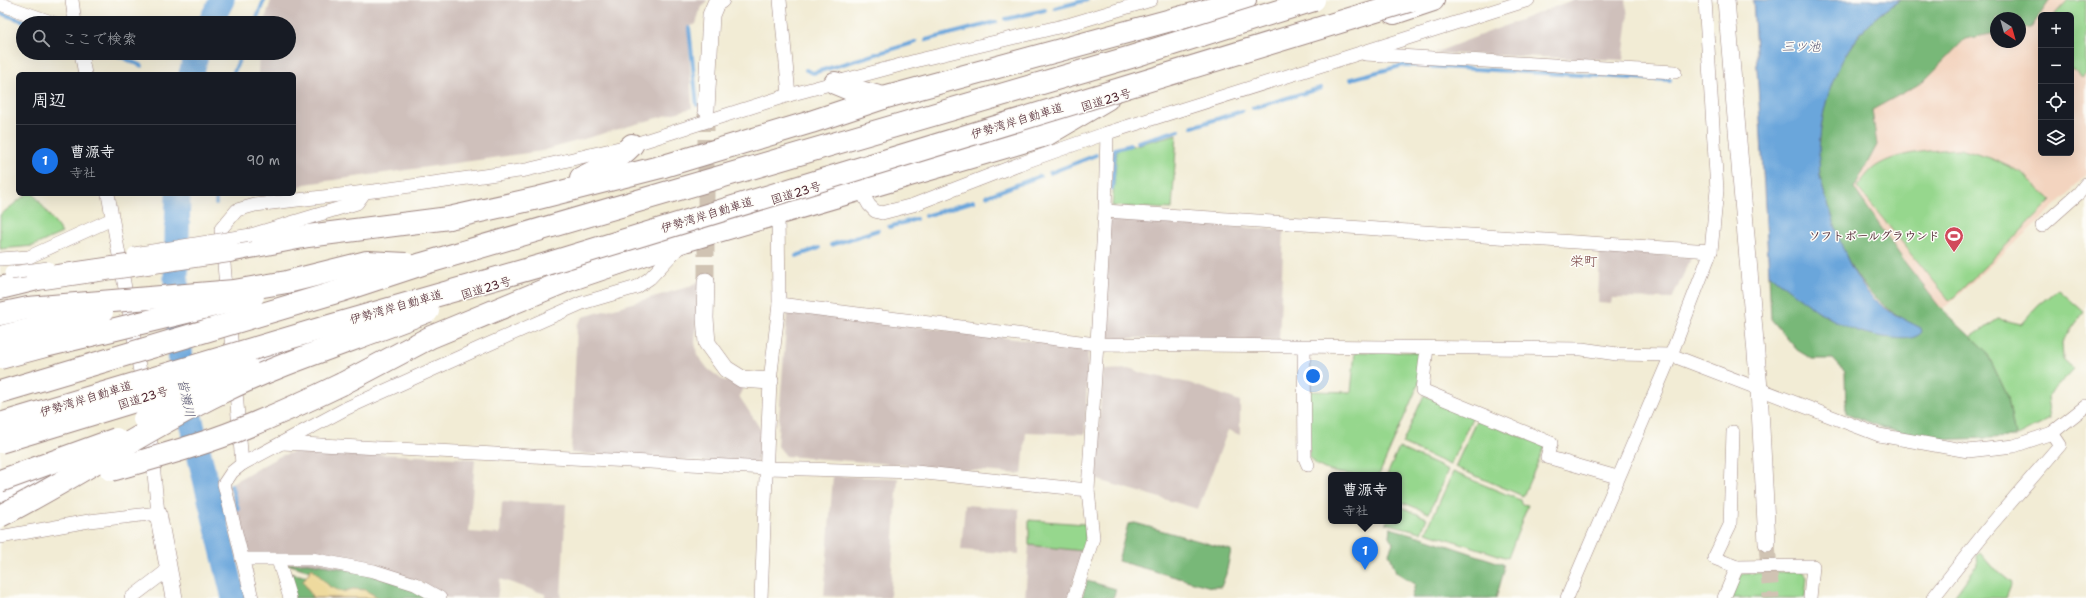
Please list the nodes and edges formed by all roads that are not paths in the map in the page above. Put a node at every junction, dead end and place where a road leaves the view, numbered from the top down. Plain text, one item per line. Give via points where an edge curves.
1 (72, 0) edge
2 (721, 0) edge
3 (780, 0) edge
4 (1151, 0) edge
5 (1245, 0) edge
6 (1303, 0) edge
7 (1314, 0) edge
8 (1412, 0) edge
9 (1433, 0) edge
10 (1528, 0) edge
11 (1705, 0) edge
12 (1726, 0) edge
13 (0, 4) edge
14 (34, 16) edge
15 (74, 16) edge
16 (1358, 53) junction
17 (82, 60) edge
18 (85, 72) edge
19 (1675, 72) dead end
20 (835, 83) junction
21 (789, 95) junction
22 (883, 98) junction
23 (1107, 99) junction
24 (706, 109) tunnel mouth
25 (1107, 133) junction
26 (632, 145) junction
27 (2086, 184) edge
28 (860, 190) junction
29 (365, 192) junction
30 (108, 196) edge
31 (538, 198) junction
32 (1104, 211) junction
33 (778, 214) junction
34 (112, 219) junction
35 (2042, 226) dead end
36 (684, 242) junction
37 (1711, 251) junction
38 (0, 259) edge
39 (422, 264) junction
40 (543, 265) junction
41 (0, 267) edge
42 (6, 281) edge
43 (706, 281) tunnel mouth
44 (779, 304) junction
45 (195, 310) junction
46 (0, 314) edge
47 (0, 337) edge
48 (1096, 344) junction
49 (1304, 347) junction
50 (1427, 348) junction
51 (1671, 355) junction
52 (0, 358) edge
53 (770, 381) junction
54 (197, 382) junction
55 (1759, 390) junction
56 (0, 392) edge
57 (2086, 406) edge
58 (0, 424) edge
59 (1733, 432) dead end
60 (2052, 433) junction
61 (0, 442) edge
62 (282, 443) junction
63 (242, 464) junction
64 (1308, 465) dead end
65 (767, 468) junction
66 (1618, 477) junction
67 (0, 481) edge
68 (1088, 490) junction
69 (0, 495) edge
70 (158, 513) junction
71 (0, 516) edge
72 (0, 537) edge
73 (1767, 543) tunnel mouth
74 (242, 559) junction
75 (278, 560) junction
76 (1737, 567) junction
77 (169, 569) junction
78 (131, 598) edge
79 (174, 598) edge
80 (252, 598) edge
81 (290, 598) edge
82 (440, 598) edge
83 (761, 598) edge
84 (1074, 598) edge
85 (1567, 598) edge
86 (1724, 598) edge
87 (1810, 598) edge
88 (1933, 598) edge

1 - 15 street
2 - 24 street via 716,3 710,15
3 - 21 street
4 - 20 street via 1071,24
5 - 22 highway
6 - 45 highway, bridge via 537,228
7 - 39 highway, bridge via 1123,60
8 - 40 highway, 伊勢湾岸自動車道, bridge
9 - 23 highway, 国道23号
10 - 16 street
11 - 37 street via 1717,190
12 - 55 street
13 - 14 street
16 - 19 street
16 - 25 street
17 - 18 street
20 - 21 street
20 - 22 highway
21 - 26 street
22 - 31 highway via 664,166
23 - 28 highway via 1046,135
23 - 54 highway, 国道23号, bridge via 428,306
25 - 28 street via 913,205 882,213 869,205
25 - 32 street
26 - 29 street via 526,170
26 - 31 highway via 600,169
27 - 35 street via 2079,194
28 - 33 highway
29 - 42 street, bridge via 357,203 251,235
29 - 63 street via 255,205 237,210 221,229
30 - 34 street
31 - 42 highway, bridge via 449,218 308,236 229,251 37,279
32 - 37 street
32 - 48 street
33 - 36 highway
33 - 44 street
34 - 38 street via 29,257
34 - 70 street via 148,418
36 - 62 street via 650,278 637,287 582,303 348,408
36 - 69 highway, bridge via 566,281 438,334 295,407 235,432 111,470
37 - 51 street
39 - 46 highway, bridge via 367,262 287,282 234,291 36,307
39 - 56 highway, bridge via 340,291
40 - 58 highway, 伊勢湾岸自動車道, bridge
40 - 71 highway, bridge via 375,332 279,366 227,390 160,424 55,487
41 - 42 street via 5,267
43 - 53 street via 705,318 707,343 710,348 726,369 742,379
44 - 48 street
44 - 53 street
45 - 47 highway, bridge via 100,312
45 - 52 highway, bridge
48 - 49 street
48 - 68 street
49 - 50 street
49 - 64 street via 1305,458
50 - 51 street via 1582,349 1617,354
50 - 66 street via 1422,390 1551,443 1547,458
51 - 55 street
51 - 66 street
53 - 65 street
54 - 61 highway, 国道23号, bridge
54 - 67 highway, bridge via 115,440
55 - 60 street via 1879,435 1968,451 2014,446
55 - 73 street
57 - 60 street
59 - 76 street via 1730,525 1714,558
60 - 88 street via 2060,445 1990,526
62 - 63 street
62 - 65 street
63 - 74 street via 232,472 224,484
65 - 68 street via 916,472
65 - 83 street
66 - 85 street
68 - 84 street via 1093,538
70 - 72 street via 89,521
70 - 77 street
74 - 75 street
74 - 80 street
75 - 81 street
75 - 82 street via 312,559 374,571 415,584
76 - 86 street
76 - 87 street via 1813,566
77 - 78 street
77 - 79 street

